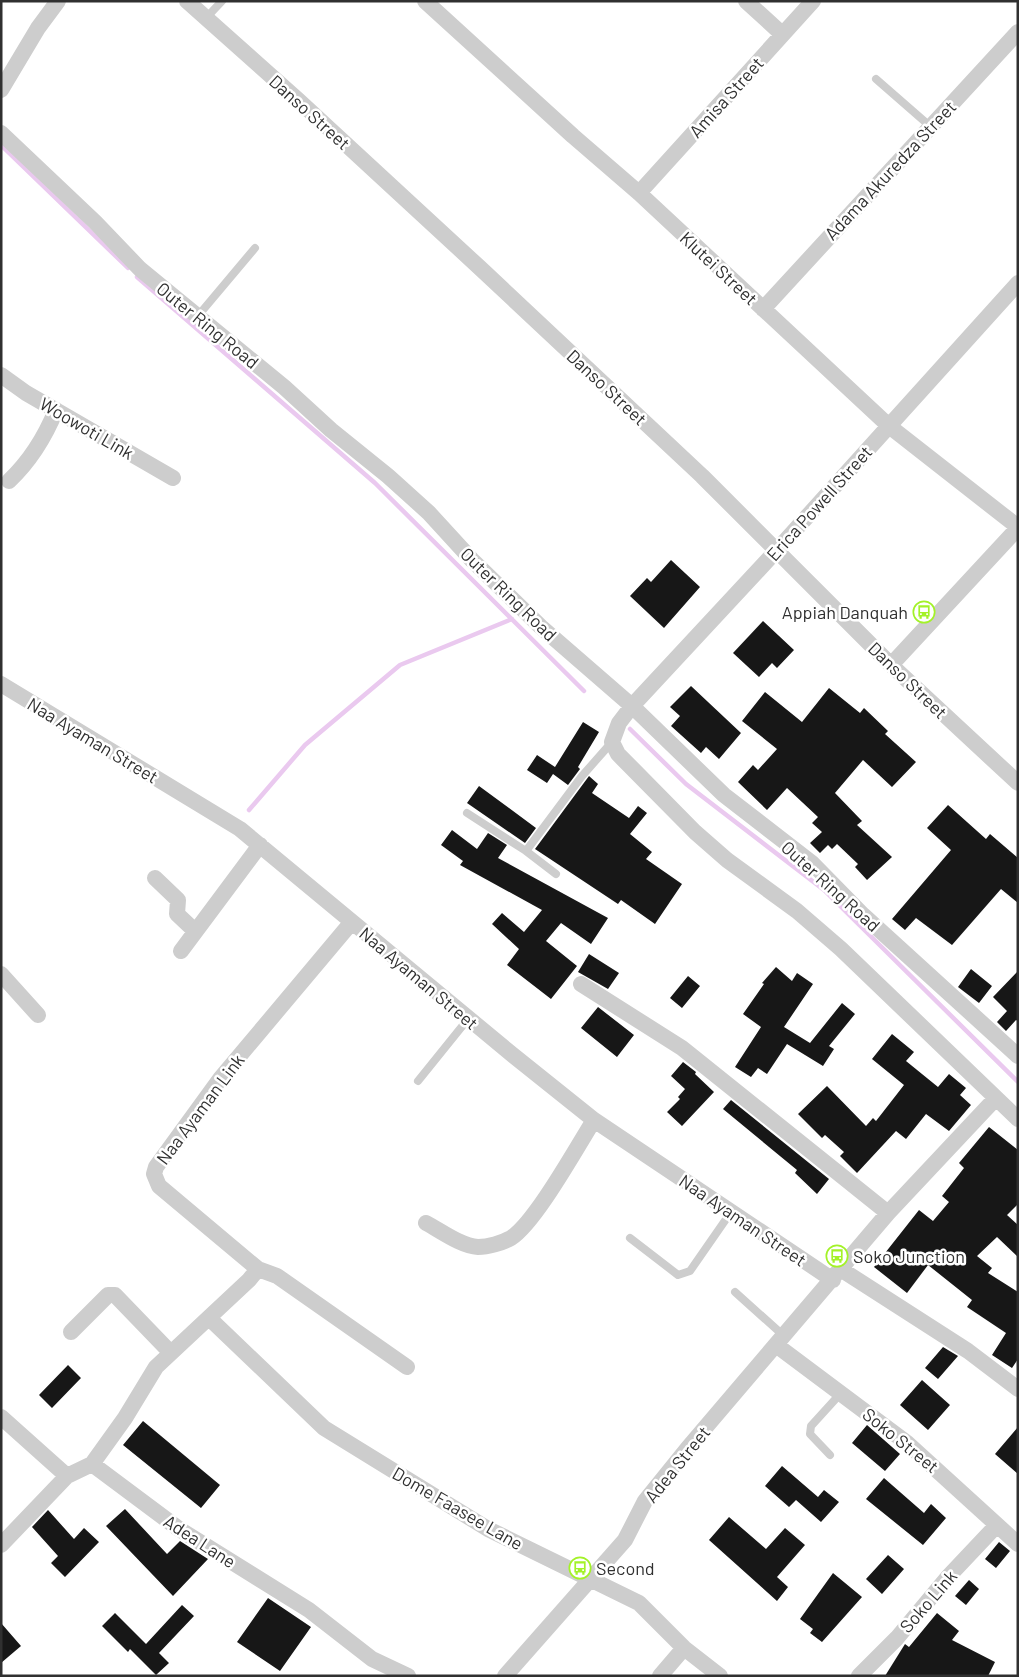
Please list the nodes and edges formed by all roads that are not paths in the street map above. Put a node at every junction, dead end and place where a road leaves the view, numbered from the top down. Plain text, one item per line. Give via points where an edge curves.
1 (58, 1) edge
2 (187, 1) edge
3 (222, 1) edge
4 (426, 1) edge
5 (746, 1) edge
6 (813, 1) edge
7 (206, 18) junction
8 (1018, 32) edge
9 (782, 34) junction
10 (876, 79) dead end
11 (1, 90) edge
12 (931, 127) junction
13 (1, 133) edge
14 (639, 193) junction
15 (255, 248) dead end
16 (1018, 283) edge
17 (763, 309) junction
18 (197, 317) junction
19 (1, 375) edge
20 (56, 410) junction
21 (889, 426) junction
22 (174, 478) dead end
23 (9, 481) dead end
24 (1018, 527) edge
25 (777, 550) junction
26 (891, 665) junction
27 (1, 684) edge
28 (632, 706) junction
29 (612, 742) junction
30 (1018, 783) edge
31 (466, 814) dead end
32 (260, 845) junction
33 (526, 851) junction
34 (556, 874) dead end
35 (156, 878) dead end
36 (351, 922) junction
37 (196, 931) junction
38 (181, 951) dead end
39 (1, 974) edge
40 (581, 984) dead end
41 (38, 1015) dead end
42 (468, 1019) junction
43 (1018, 1056) edge
44 (418, 1081) dead end
45 (996, 1098) junction
46 (1018, 1119) edge
47 (594, 1120) junction
48 (732, 1212) junction
49 (888, 1213) junction
50 (426, 1223) dead end
51 (630, 1238) dead end
52 (258, 1269) junction
53 (837, 1275) junction
54 (735, 1292) dead end
55 (209, 1318) junction
56 (71, 1332) dead end
57 (780, 1340) junction
58 (170, 1352) junction
59 (407, 1367) dead end
60 (1018, 1389) edge
61 (841, 1393) junction
62 (1, 1417) edge
63 (830, 1455) dead end
64 (92, 1464) junction
65 (68, 1476) junction
66 (997, 1525) junction
67 (1, 1544) edge
68 (1018, 1544) edge
69 (592, 1580) junction
70 (684, 1648) junction
71 (408, 1676) edge
72 (504, 1676) edge
73 (660, 1676) edge
74 (720, 1676) edge
75 (859, 1676) edge

1 - 11 street
2 - 7 street, Danso Street
3 - 7 lane
4 - 14 street, Klutei Street
5 - 9 street
6 - 9 street, Amisa Street
7 - 25 street, Danso Street via 486,274
8 - 12 street, Adama Akuredza Street
9 - 14 street, Amisa Street
10 - 12 lane
12 - 17 street, Adama Akuredza Street
13 - 18 street, Outer Ring Road via 140,269
14 - 17 street, Klutei Street
15 - 18 lane
16 - 21 street, Erica Powell Street
17 - 21 street, Klutei Street
18 - 28 street, Outer Ring Road via 388,476 541,627
19 - 20 street, Woowoti Link
20 - 22 street, Woowoti Link
20 - 23 street via 35,450
21 - 24 street, Klutei Street
21 - 25 street, Erica Powell Street
24 - 26 street
25 - 26 street, Danso Street
25 - 28 street, Erica Powell Street
26 - 30 street, Danso Street
27 - 32 street, Naa Ayaman Street via 226,819
28 - 29 street, Erica Powell Street via 619,723
28 - 43 street, Outer Ring Road via 724,795 812,863 863,915
29 - 33 lane
29 - 45 street via 618,754 695,832 841,949
31 - 33 lane
32 - 36 street, Naa Ayaman Street
32 - 37 street
33 - 34 lane
35 - 37 street via 178,900 177,914
36 - 42 street, Naa Ayaman Street
36 - 52 street, Naa Ayaman Link via 220,1079 154,1174 159,1186
37 - 38 street
39 - 41 street
40 - 49 street via 682,1048
42 - 44 lane
42 - 47 street, Naa Ayaman Street
45 - 46 street
45 - 49 street, Adea Street
47 - 48 street, Naa Ayaman Street
47 - 50 street via 549,1190 511,1238 477,1247
48 - 51 lane via 684,1275 678,1276
48 - 53 street, Naa Ayaman Street
49 - 53 street, Adea Street
52 - 55 street
52 - 59 street via 277,1276
53 - 57 street, Adea Street
53 - 60 street, Naa Ayaman Street via 968,1352
54 - 57 lane
55 - 58 street
55 - 69 street, Dome Faasee Lane via 324,1428 488,1529
56 - 58 street via 108,1295 115,1295
57 - 61 street, Soko Street
57 - 69 street, Adea Street via 655,1488 625,1540
58 - 64 street via 156,1367 126,1418
61 - 63 lane via 811,1426 810,1434
61 - 66 street, Soko Street via 925,1458
62 - 65 street
64 - 65 street
64 - 71 street, Adea Lane via 179,1529 309,1610 372,1659
65 - 67 street
66 - 68 street, Soko Street
66 - 75 street, Soko Link
69 - 70 street, Dome Faasee Lane via 639,1603
69 - 72 street, Adea Street
70 - 73 street
70 - 74 street, Dome Faasee Lane

